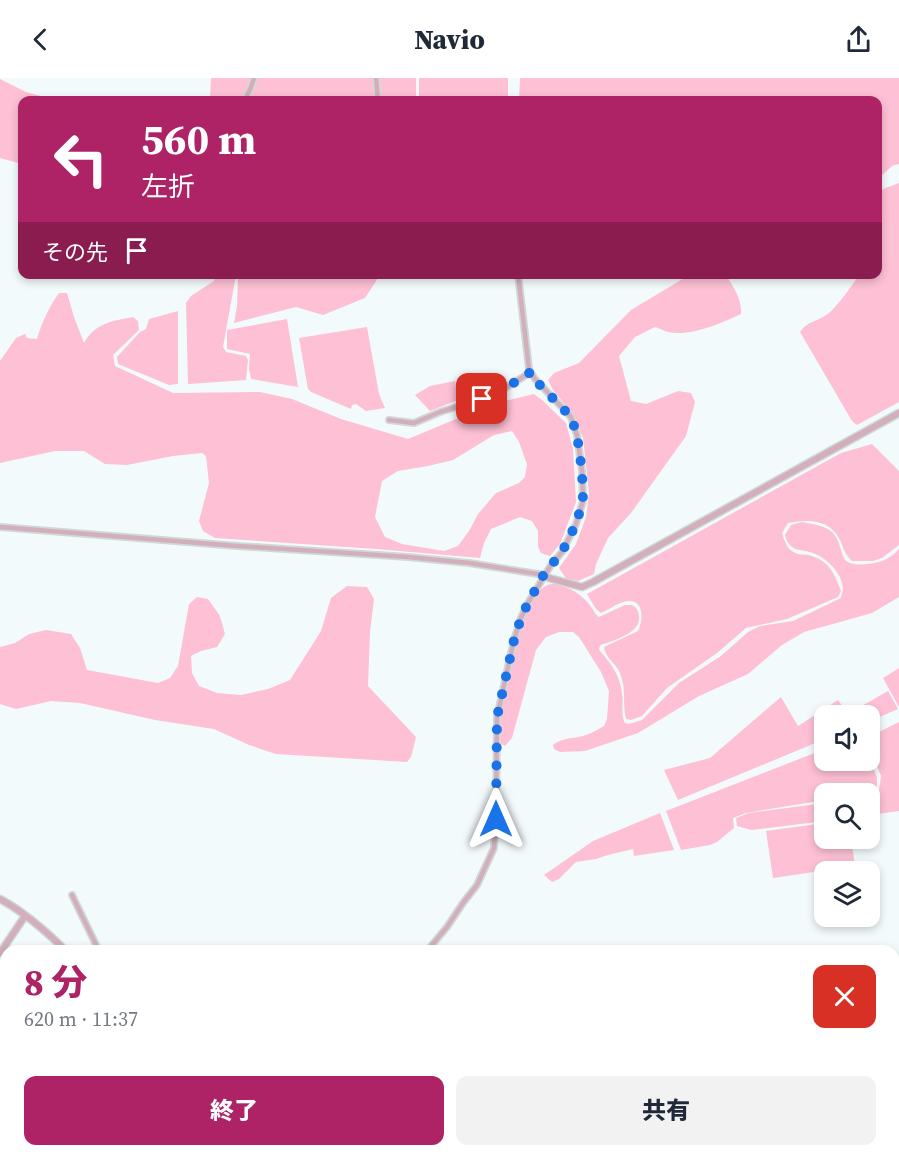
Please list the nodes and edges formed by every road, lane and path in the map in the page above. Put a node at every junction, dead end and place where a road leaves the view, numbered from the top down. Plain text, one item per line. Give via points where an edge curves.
1 (254, 78) edge
2 (376, 78) edge
3 (247, 96) edge
4 (378, 96) edge
5 (519, 279) edge
6 (531, 372) junction
7 (899, 413) edge
8 (389, 420) dead end
9 (0, 527) edge
10 (544, 574) junction
11 (72, 895) dead end
12 (0, 899) edge
13 (25, 916) junction
14 (5, 945) edge
15 (60, 945) edge
16 (96, 945) edge
17 (432, 945) edge

1 - 3 street
2 - 4 street
5 - 6 street
6 - 8 street via 499,392 414,423
6 - 10 street via 571,417 582,471 583,501 576,524 562,552
7 - 10 street via 582,587
9 - 10 street via 408,557
10 - 17 street via 521,618 497,717 494,848 477,885
11 - 16 street
12 - 13 street
13 - 14 street
13 - 15 street

